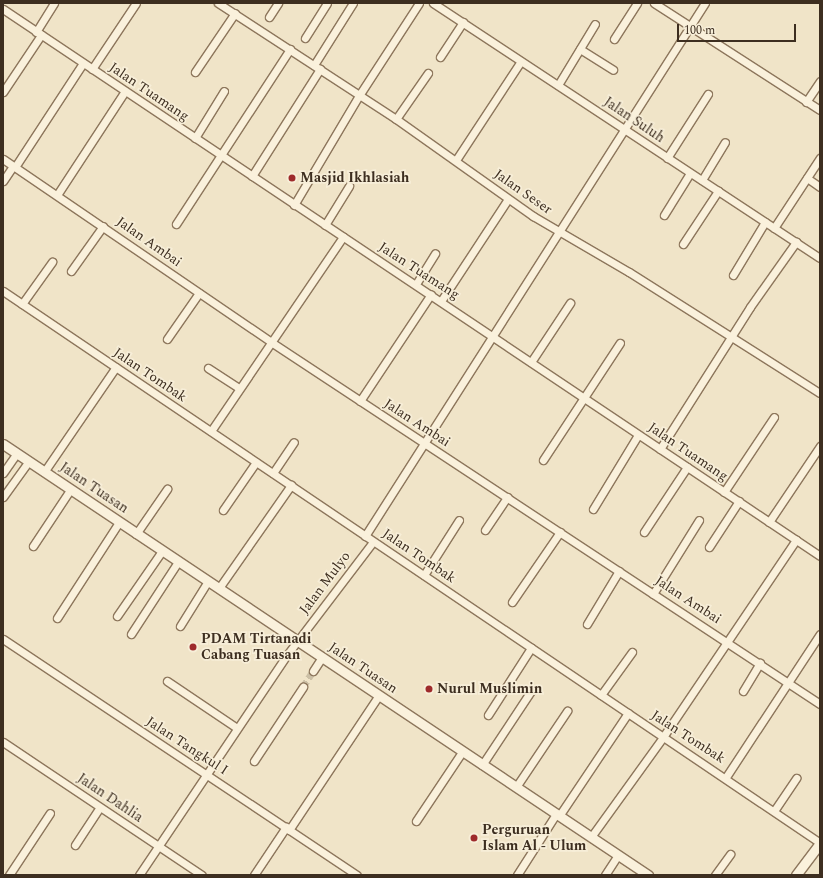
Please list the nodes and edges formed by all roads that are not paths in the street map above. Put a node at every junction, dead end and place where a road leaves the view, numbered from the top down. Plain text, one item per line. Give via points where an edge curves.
1 (54, 3) edge
2 (136, 3) edge
3 (218, 3) edge
4 (278, 3) edge
5 (327, 3) edge
6 (353, 3) edge
7 (419, 3) edge
8 (433, 3) edge
9 (637, 3) edge
10 (654, 3) edge
11 (705, 3) edge
12 (441, 5) edge
13 (3, 9) edge
14 (235, 14) junction
15 (269, 17) dead end
16 (462, 22) junction
17 (595, 24) dead end
18 (690, 28) junction
19 (38, 33) junction
20 (305, 38) dead end
21 (614, 39) dead end
22 (290, 49) junction
23 (580, 49) junction
24 (440, 57) dead end
25 (521, 61) junction
26 (83, 63) junction
27 (317, 67) junction
28 (92, 69) junction
29 (613, 70) dead end
30 (195, 72) dead end
31 (428, 73) dead end
32 (820, 81) edge
33 (558, 85) junction
34 (124, 91) junction
35 (224, 91) dead end
36 (3, 92) edge
37 (360, 94) junction
38 (708, 94) dead end
39 (806, 102) junction
40 (820, 110) edge
41 (396, 119) junction
42 (625, 130) junction
43 (195, 138) junction
44 (725, 142) dead end
45 (222, 156) junction
46 (667, 158) junction
47 (820, 158) edge
48 (3, 159) edge
49 (456, 160) junction
50 (14, 167) junction
51 (690, 172) junction
52 (252, 176) junction
53 (807, 178) junction
54 (702, 180) junction
55 (3, 181) edge
56 (349, 186) dead end
57 (820, 187) edge
58 (718, 191) junction
59 (57, 195) junction
60 (508, 199) junction
61 (294, 204) junction
62 (664, 215) dead end
63 (765, 222) junction
64 (176, 224) dead end
65 (324, 225) junction
66 (103, 226) junction
67 (774, 228) junction
68 (560, 233) junction
69 (343, 237) junction
70 (796, 242) junction
71 (683, 244) dead end
72 (435, 253) dead end
73 (820, 258) edge
74 (52, 262) dead end
75 (71, 271) dead end
76 (733, 275) dead end
77 (416, 284) junction
78 (3, 291) edge
79 (199, 293) junction
80 (431, 294) junction
81 (441, 301) junction
82 (570, 303) dead end
83 (22, 304) junction
84 (492, 335) junction
85 (733, 336) junction
86 (167, 339) dead end
87 (271, 342) junction
88 (620, 343) dead end
89 (531, 362) junction
90 (116, 368) junction
91 (208, 368) dead end
92 (239, 388) junction
93 (820, 393) edge
94 (585, 398) junction
95 (360, 401) junction
96 (774, 417) dead end
97 (212, 431) junction
98 (638, 435) junction
99 (294, 442) dead end
100 (425, 443) junction
101 (3, 444) edge
102 (820, 446) edge
103 (660, 449) junction
104 (17, 453) junction
105 (543, 460) dead end
106 (29, 461) junction
107 (256, 462) junction
108 (686, 467) junction
109 (44, 472) junction
110 (3, 473) edge
111 (273, 473) junction
112 (292, 486) junction
113 (167, 489) dead end
114 (70, 490) junction
115 (724, 492) junction
116 (3, 497) edge
117 (507, 497) junction
118 (739, 501) junction
119 (592, 509) dead end
120 (223, 510) dead end
121 (459, 520) dead end
122 (699, 520) dead end
123 (119, 522) junction
124 (769, 522) junction
125 (485, 530) dead end
126 (560, 532) junction
127 (644, 532) dead end
128 (136, 534) junction
129 (365, 536) junction
130 (796, 540) junction
131 (373, 542) junction
132 (33, 546) dead end
133 (709, 547) dead end
134 (162, 551) junction
135 (820, 556) edge
136 (178, 562) junction
137 (619, 571) junction
138 (424, 575) junction
139 (208, 581) junction
140 (219, 588) junction
141 (654, 594) junction
142 (512, 602) dead end
143 (117, 616) dead end
144 (57, 618) dead end
145 (587, 624) dead end
146 (180, 626) dead end
147 (131, 634) dead end
148 (820, 634) edge
149 (3, 639) edge
150 (297, 641) junction
151 (727, 641) junction
152 (531, 648) junction
153 (632, 652) dead end
154 (322, 657) junction
155 (760, 664) junction
156 (313, 671) tunnel mouth
157 (167, 681) dead end
158 (789, 684) junction
159 (303, 687) tunnel mouth
160 (743, 690) dead end
161 (531, 691) dead end
162 (379, 695) junction
163 (601, 695) junction
164 (820, 704) edge
165 (566, 711) dead end
166 (628, 714) junction
167 (488, 715) dead end
168 (237, 728) junction
169 (663, 737) junction
170 (3, 742) edge
171 (462, 752) junction
172 (254, 761) dead end
173 (482, 765) junction
174 (206, 774) junction
175 (726, 777) junction
176 (796, 778) dead end
177 (516, 787) junction
178 (100, 807) junction
179 (774, 811) junction
180 (50, 812) dead end
181 (558, 815) junction
182 (416, 822) dead end
183 (288, 829) junction
184 (591, 837) junction
185 (820, 843) edge
186 (75, 845) dead end
187 (158, 845) junction
188 (730, 854) dead end
189 (618, 855) junction
190 (9, 875) edge
191 (139, 875) edge
192 (202, 875) edge
193 (254, 875) edge
194 (357, 875) edge
195 (517, 875) edge
196 (605, 875) edge
197 (648, 875) edge
198 (715, 875) edge
199 (796, 875) edge

1 - 19 street
2 - 28 street
3 - 14 street, Jalan Seser
4 - 15 street
5 - 20 street
6 - 27 street
7 - 37 street
8 - 12 street, Jalan Suluh
9 - 21 street
10 - 18 street
11 - 18 street
12 - 16 street, Jalan Suluh
13 - 19 street, Jalan Tuamang
14 - 22 street, Jalan Seser
14 - 30 street
16 - 24 street
16 - 25 street, Jalan Suluh
17 - 23 street
18 - 39 street
18 - 42 street
19 - 26 street, Jalan Tuamang
19 - 36 street
22 - 27 street, Jalan Seser
22 - 45 street
23 - 29 street
23 - 33 street
25 - 33 street, Jalan Suluh
25 - 49 street
26 - 28 street, Jalan Tuamang
26 - 50 street
27 - 37 street, Jalan Seser
27 - 52 street
28 - 34 street, Jalan Tuamang
31 - 41 street
32 - 39 street
33 - 42 street, Jalan Suluh
34 - 43 street, Jalan Tuamang
34 - 59 street
35 - 43 street
37 - 41 street, Jalan Seser
37 - 61 street
38 - 46 street
39 - 40 street
41 - 49 street, Jalan Seser
42 - 46 street, Jalan Suluh
42 - 68 street
43 - 45 street, Jalan Tuamang
44 - 54 street
45 - 52 street, Jalan Tuamang
45 - 64 street via 202,181
46 - 51 street, Jalan Suluh
47 - 53 street
48 - 50 street, Jalan Ambai
49 - 60 street, Jalan Seser
50 - 55 street
50 - 59 street, Jalan Ambai
51 - 54 street, Jalan Suluh
51 - 62 street
52 - 61 street, Jalan Tuamang
53 - 57 street
53 - 67 street
54 - 58 street, Jalan Suluh
56 - 65 street
58 - 63 street, Jalan Suluh
58 - 71 street
59 - 66 street, Jalan Ambai
60 - 68 street, Jalan Seser
60 - 81 street
61 - 65 street, Jalan Tuamang
63 - 67 street, Jalan Suluh
63 - 76 street
65 - 69 street, Jalan Tuamang
66 - 75 street
66 - 79 street, Jalan Ambai
67 - 70 street, Jalan Suluh
68 - 84 street
68 - 85 street, Jalan Seser
69 - 77 street, Jalan Tuamang
69 - 87 street
70 - 73 street, Jalan Suluh
70 - 85 street
72 - 77 street
74 - 83 street
77 - 80 street, Jalan Tuamang
78 - 83 street, Jalan Tombak
79 - 86 street
79 - 87 street, Jalan Ambai
80 - 81 street, Jalan Tuamang
80 - 95 street
81 - 84 street, Jalan Tuamang
82 - 89 street
83 - 90 street, Jalan Tombak
84 - 89 street, Jalan Tuamang
84 - 100 street
85 - 93 street, Jalan Seser
85 - 103 street
87 - 92 street
87 - 95 street, Jalan Ambai
88 - 94 street
89 - 94 street, Jalan Tuamang
90 - 97 street, Jalan Tombak
90 - 109 street
91 - 92 street
92 - 97 street
94 - 98 street, Jalan Tuamang
94 - 105 street
95 - 100 street, Jalan Ambai
96 - 115 street
97 - 107 street, Jalan Tombak
98 - 103 street, Jalan Tuamang
98 - 119 street
99 - 111 street
100 - 117 street, Jalan Ambai
100 - 129 street
101 - 104 street, Jalan Tuasan
102 - 124 street
103 - 108 street, Jalan Tuamang
104 - 106 street, Jalan Tuasan
104 - 110 street
106 - 109 street, Jalan Tuasan
106 - 116 street
107 - 111 street, Jalan Tombak
107 - 120 street
108 - 115 street, Jalan Tuamang
108 - 127 street
109 - 114 street, Jalan Tuasan
111 - 112 street, Jalan Tombak
112 - 129 street, Jalan Tombak
112 - 140 street
113 - 128 street
114 - 123 street, Jalan Tuasan
114 - 132 street
115 - 118 street, Jalan Tuamang
117 - 125 street
117 - 126 street, Jalan Ambai
118 - 124 street, Jalan Tuamang
118 - 133 street
121 - 138 street
122 - 141 street
123 - 128 street, Jalan Tuasan
123 - 144 street
124 - 130 street, Jalan Tuamang
126 - 137 street, Jalan Ambai
126 - 142 street
128 - 134 street, Jalan Tuasan
129 - 131 street, Jalan Tombak
130 - 135 street, Jalan Tuamang
130 - 151 street
131 - 138 street, Jalan Tombak
131 - 150 street, Jalan Mulyo
134 - 136 street, Jalan Tuasan
134 - 143 street
136 - 139 street, Jalan Tuasan
136 - 147 street
137 - 141 street, Jalan Ambai
137 - 145 street
138 - 152 street, Jalan Tombak
139 - 140 street, Jalan Tuasan
139 - 146 street
140 - 150 street, Jalan Tuasan
141 - 151 street, Jalan Ambai
148 - 158 street
149 - 174 street, Jalan Tangkul I
150 - 154 street, Jalan Tuasan
150 - 168 street, Jalan Mulyo
151 - 155 street, Jalan Ambai
151 - 169 street
152 - 163 street, Jalan Tombak
152 - 167 street
153 - 163 street
154 - 156 street
154 - 162 street, Jalan Tuasan
155 - 158 street, Jalan Ambai
155 - 160 street
157 - 168 street
158 - 164 street, Jalan Ambai
158 - 175 street
159 - 172 street
161 - 173 street
162 - 171 street, Jalan Tuasan
162 - 183 street
163 - 166 street, Jalan Tombak
165 - 177 street
166 - 169 street, Jalan Tombak
166 - 181 street
168 - 174 street, Jalan Mulyo
169 - 175 street, Jalan Tombak
169 - 184 street
170 - 178 street, Jalan Dahlia
171 - 173 street, Jalan Tuasan
171 - 182 street
173 - 177 street, Jalan Tuasan
174 - 183 street, Jalan Tangkul I
174 - 187 street, Jalan Mulyo
175 - 179 street, Jalan Tombak
176 - 179 street
177 - 181 street, Jalan Tuasan
178 - 186 street
178 - 187 street, Jalan Dahlia
179 - 185 street, Jalan Tombak
180 - 190 street
181 - 184 street, Jalan Tuasan
181 - 195 street
183 - 193 street
183 - 194 street, Jalan Tangkul I
184 - 189 street, Jalan Tuasan
185 - 199 street
187 - 191 street, Jalan Mulyo
187 - 192 street, Jalan Dahlia
188 - 198 street
189 - 196 street
189 - 197 street, Jalan Tuasan

